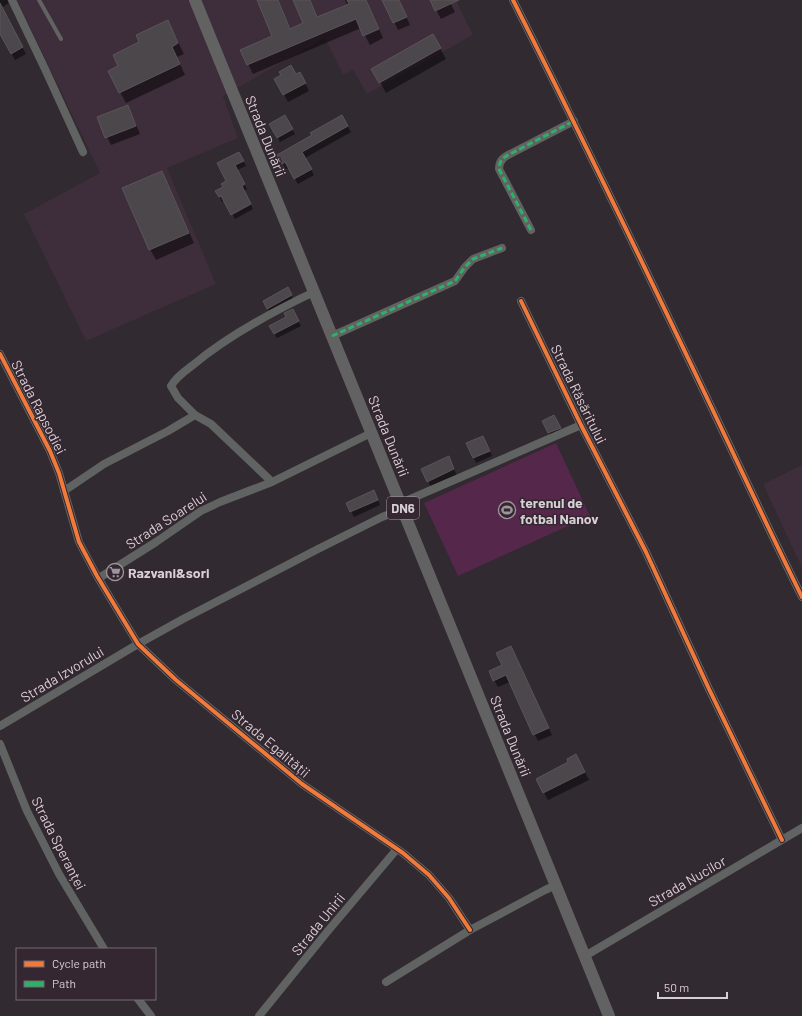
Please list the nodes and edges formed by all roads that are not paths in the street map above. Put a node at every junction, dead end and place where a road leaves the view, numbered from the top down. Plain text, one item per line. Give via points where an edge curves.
1 (12, 0) edge
2 (39, 0) edge
3 (195, 0) edge
4 (513, 0) edge
5 (61, 40) dead end
6 (574, 121) junction
7 (83, 152) dead end
8 (531, 230) dead end
9 (502, 248) dead end
10 (314, 292) junction
11 (521, 300) dead end
12 (332, 336) junction
13 (0, 354) edge
14 (195, 415) junction
15 (581, 425) junction
16 (371, 432) junction
17 (272, 482) junction
18 (64, 492) junction
19 (402, 506) junction
20 (99, 578) junction
21 (802, 597) edge
22 (138, 644) junction
23 (0, 726) edge
24 (0, 744) edge
25 (802, 828) edge
26 (782, 840) junction
27 (397, 849) junction
28 (556, 886) junction
29 (470, 930) junction
30 (103, 948) edge
31 (584, 956) junction
32 (386, 982) dead end
33 (139, 1000) edge
34 (151, 1016) edge
35 (259, 1016) edge
36 (609, 1016) edge

1 - 7 street
2 - 5 lane
3 - 10 main road, Strada Dunării / DN6
4 - 6 street
6 - 8 street via 503,158 499,163 499,169
6 - 21 street
9 - 12 street via 473,259 455,281
10 - 12 main road, Strada Dunării / DN6
10 - 14 street via 256,322 209,352 174,381 171,386 178,398
11 - 15 street, Strada Răsăritului
12 - 16 main road, Strada Dunării / DN6
13 - 18 street, Strada Rapsodiei via 50,451
14 - 17 street via 211,424
14 - 18 street via 104,464
15 - 19 street, Strada Răsăritului
15 - 26 street, Strada Răsăritului via 646,552
16 - 17 street, Strada Soarelui
16 - 19 main road, Strada Dunării / DN6
17 - 20 street, Strada Soarelui via 201,511
18 - 20 street, Strada Rapsodiei via 79,542
19 - 22 street
19 - 28 main road, Strada Dunării / DN6
20 - 22 street, Strada Rapsodiei
22 - 23 street, Strada Izvorului
22 - 27 street, Strada Egalității via 176,680 302,784
24 - 30 street, Strada Speranței via 27,812 59,874
25 - 26 street, Strada Nucilor
26 - 31 street, Strada Nucilor
27 - 29 street, Strada Egalității via 429,875 449,898
27 - 35 street, Strada Unirii
28 - 29 street
28 - 31 main road, Strada Dunării / DN6
29 - 32 street
31 - 36 main road, Strada Dunării / DN6
33 - 34 street

